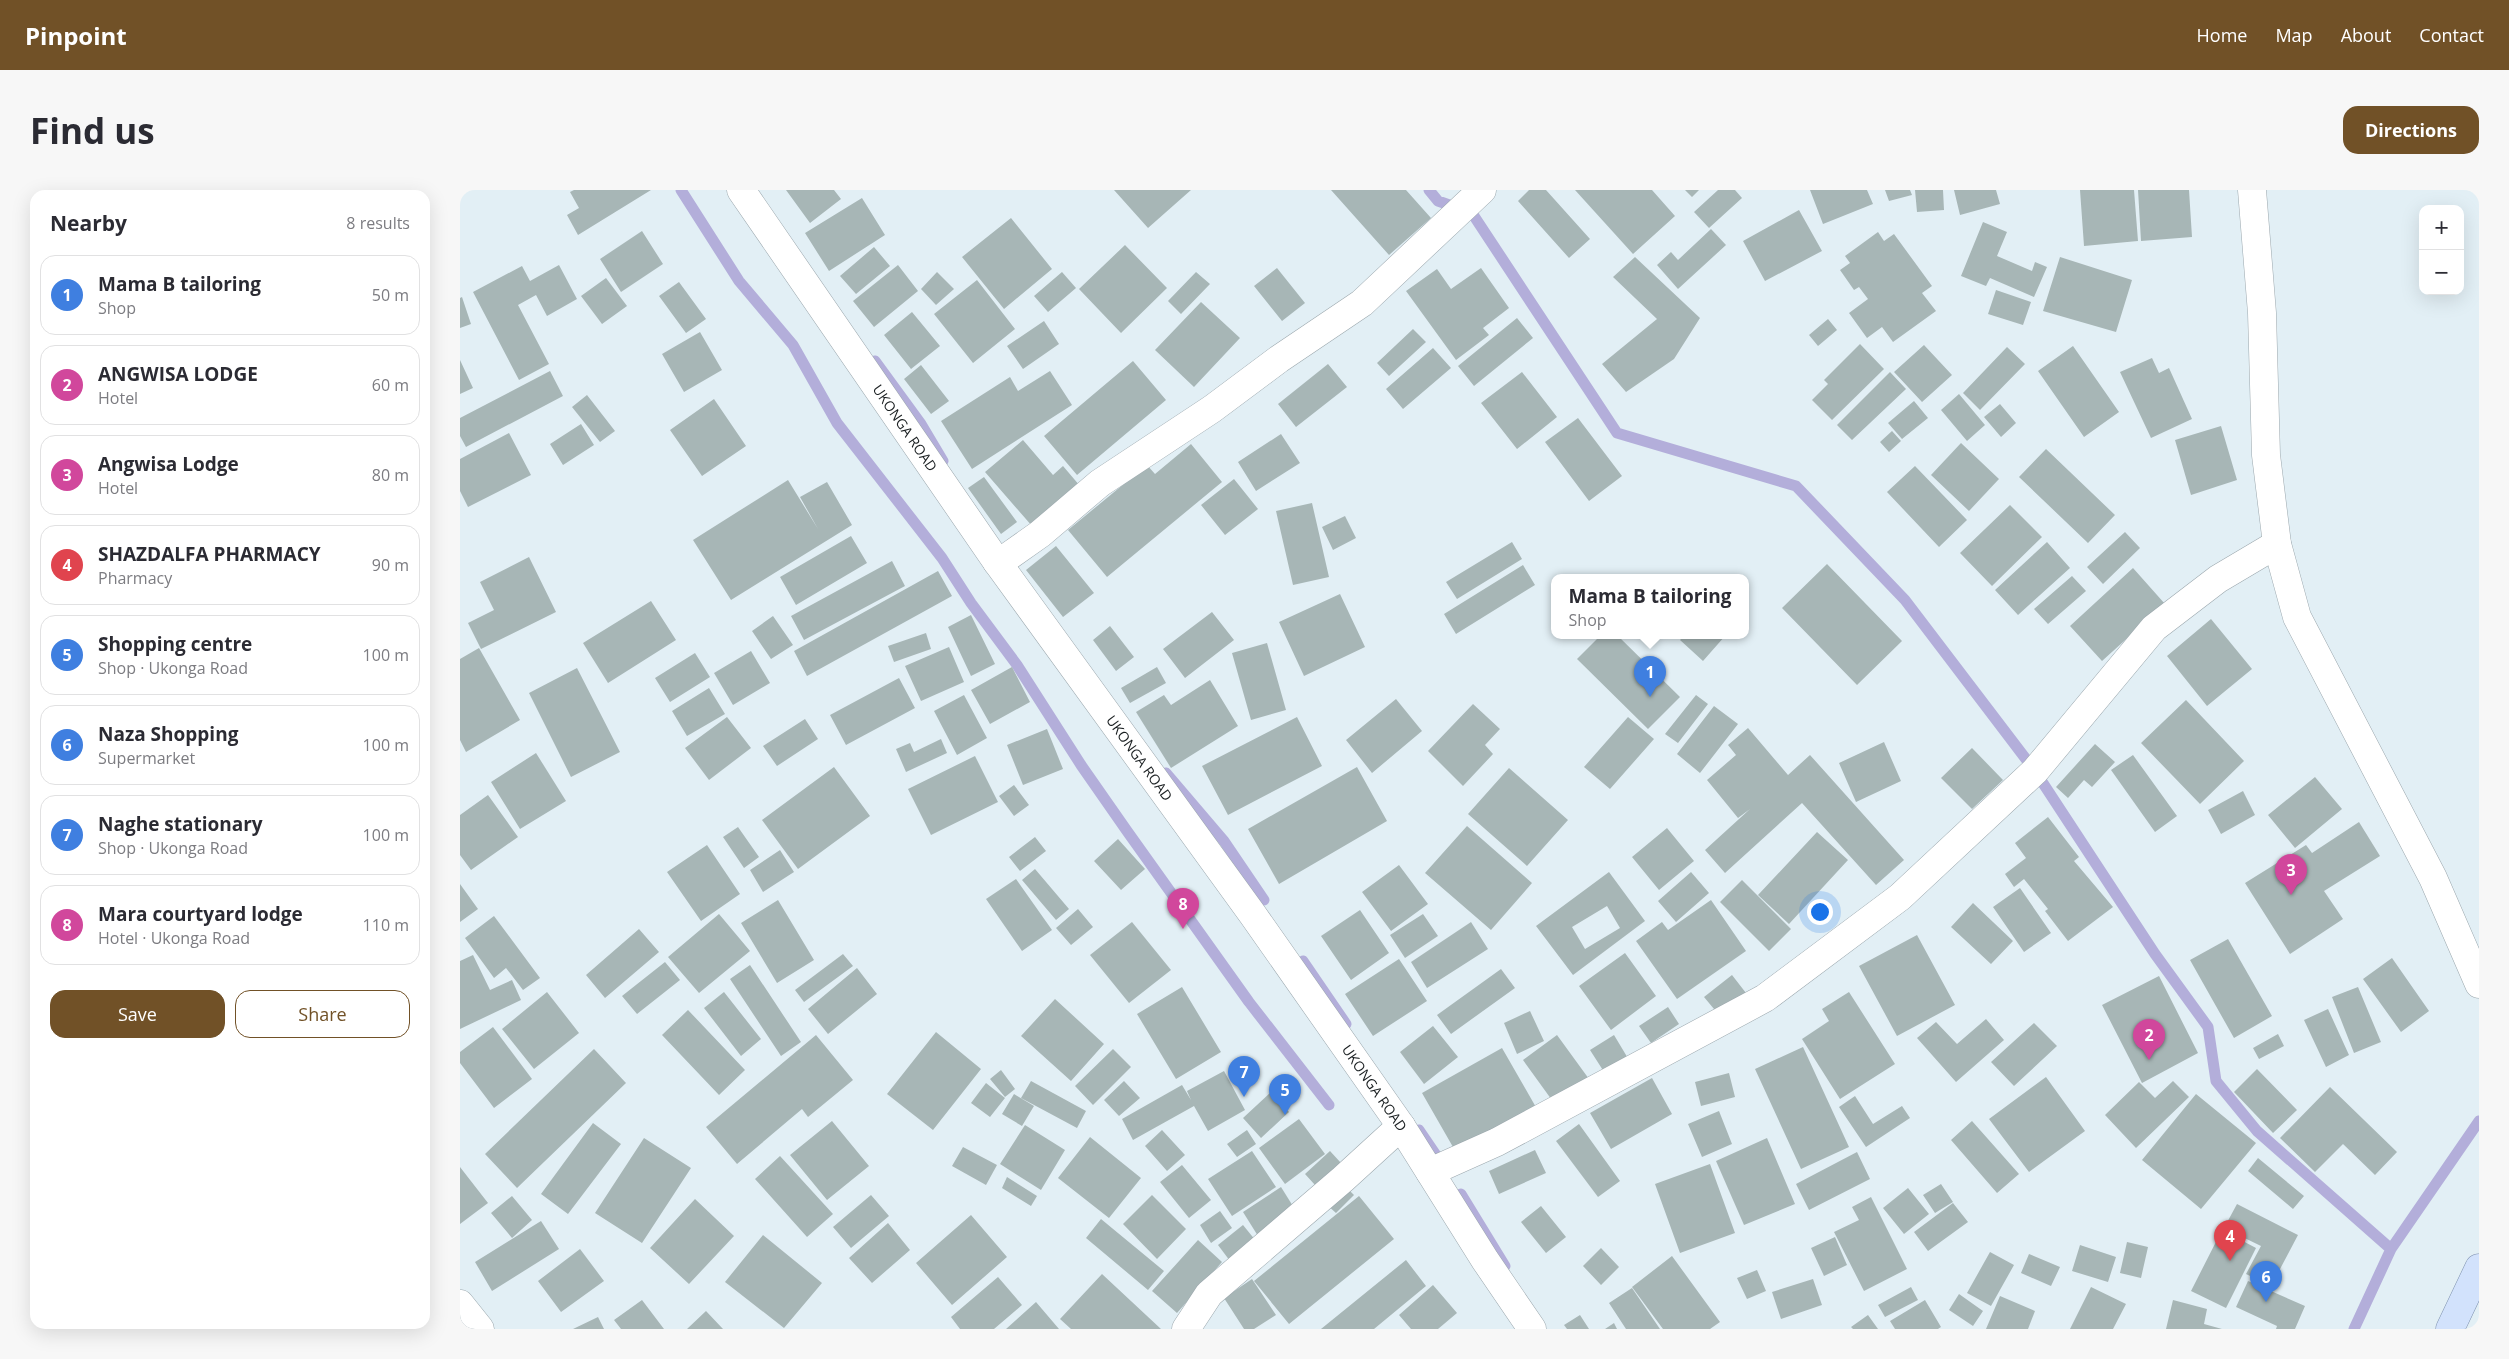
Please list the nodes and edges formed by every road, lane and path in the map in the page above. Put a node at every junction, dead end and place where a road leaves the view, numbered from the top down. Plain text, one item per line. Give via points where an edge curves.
1 (741, 190) edge
2 (1482, 190) edge
3 (2252, 190) edge
4 (2277, 544) junction
5 (997, 562) junction
6 (2479, 984) edge
7 (1401, 1126) junction
8 (1430, 1172) junction
9 (2479, 1268) edge
10 (460, 1304) edge
11 (480, 1329) edge
12 (1186, 1329) edge
13 (1532, 1329) edge
14 (2451, 1329) edge

1 - 5 street, UKONGA ROAD
2 - 5 street via 1362,302 1212,409 1100,483 1040,534
3 - 4 street via 2262,314 2266,455
4 - 6 street via 2297,617 2433,878
4 - 8 street via 2218,579 2154,628 2035,771 1900,897 1765,998 1497,1142
5 - 7 street, UKONGA ROAD via 1253,914
7 - 8 street, UKONGA ROAD
7 - 12 street via 1209,1294
8 - 13 street, UKONGA ROAD via 1484,1260
9 - 14 main road
10 - 11 street

